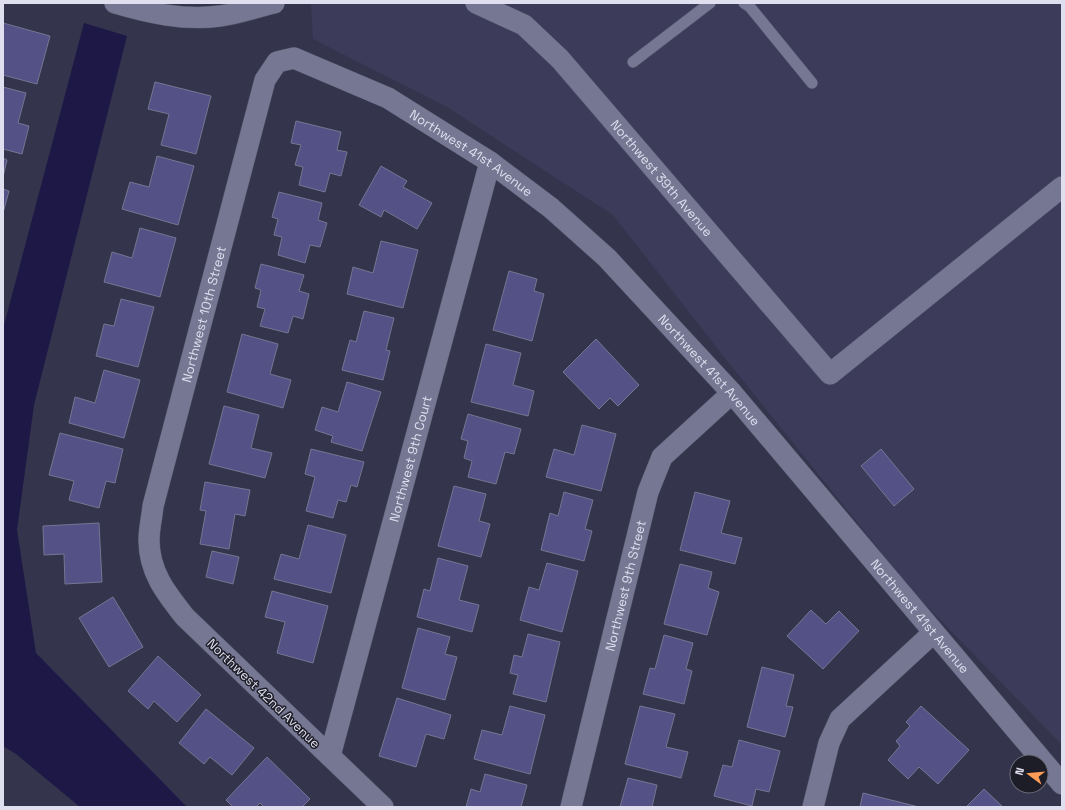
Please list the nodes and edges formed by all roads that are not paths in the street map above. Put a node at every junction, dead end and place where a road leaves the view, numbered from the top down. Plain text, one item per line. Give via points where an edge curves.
1 (115, 3) edge
2 (274, 3) edge
3 (476, 3) edge
4 (710, 3) edge
5 (744, 3) edge
6 (277, 62) joint
7 (633, 62) dead end
8 (812, 83) dead end
9 (490, 162) junction
10 (1062, 187) edge
11 (732, 393) junction
12 (154, 572) joint
13 (933, 633) junction
14 (330, 756) junction
15 (1062, 784) edge
16 (383, 807) edge
17 (571, 807) edge
18 (813, 807) edge

1 - 2 street via 147,12 189,18 221,16
3 - 10 street, Northwest 39th Avenue via 524,25 560,59 830,374
4 - 7 lane
5 - 8 lane
6 - 9 street, Northwest 41st Avenue via 294,58 388,98
6 - 12 street, Northwest 10th Street via 265,80 153,506 149,540
9 - 11 street, Northwest 41st Avenue via 551,208 607,258
9 - 14 street, Northwest 9th Court
11 - 13 street, Northwest 41st Avenue
11 - 17 street, Northwest 9th Street via 662,457 648,492
12 - 14 street, Northwest 42nd Avenue via 185,617
13 - 15 street, Northwest 41st Avenue
13 - 18 street via 840,719 829,744
14 - 16 street, Northwest 42nd Avenue

